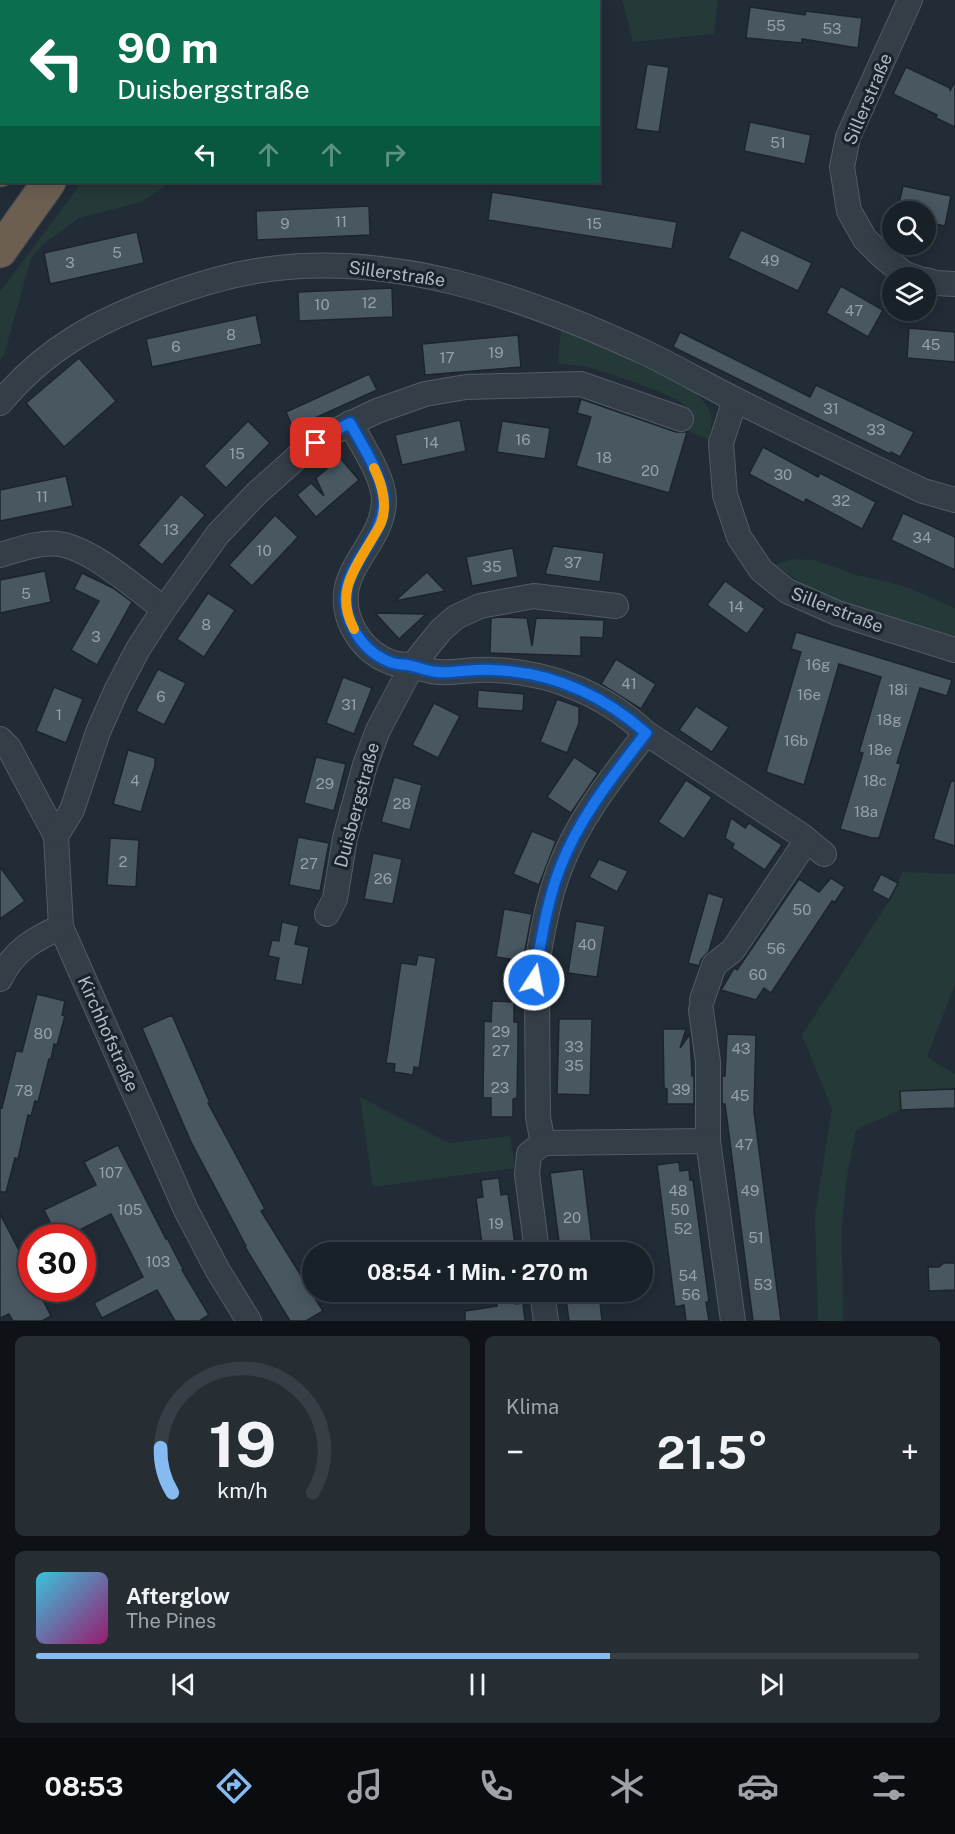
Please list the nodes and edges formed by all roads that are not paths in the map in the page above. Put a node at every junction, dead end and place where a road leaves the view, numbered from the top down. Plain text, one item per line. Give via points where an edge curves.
1 (910, 0) edge
2 (48, 183) edge
3 (0, 251) edge
4 (896, 267) edge
5 (936, 284) edge
6 (955, 284) edge
7 (735, 400) junction
8 (0, 403) edge
9 (681, 419) dead end
10 (350, 423) junction
11 (955, 500) edge
12 (0, 555) edge
13 (616, 606) dead end
14 (164, 609) junction
15 (955, 650) edge
16 (412, 666) junction
17 (646, 733) junction
18 (0, 739) edge
19 (56, 836) junction
20 (327, 914) dead end
21 (61, 927) junction
22 (0, 979) edge
23 (708, 1141) junction
24 (543, 1143) junction
25 (536, 1242) edge
26 (543, 1302) edge
27 (249, 1321) edge
28 (546, 1321) edge
29 (733, 1321) edge

1 - 4 street, Sillerstraße via 848,137 842,167 849,211 865,239
2 - 3 highway
5 - 6 street
7 - 8 street, Sillerstraße via 626,345 476,288 364,266 308,265 255,271 193,286 123,311 68,340 15,385
7 - 11 street, Sillerstraße via 923,491
7 - 15 street, Sillerstraße via 721,443 725,495 740,537 761,570 787,591 837,613
9 - 10 street via 581,384 445,390
10 - 14 street via 303,452 257,493 218,534
10 - 16 street via 378,476 384,499 382,522 349,580 345,597 347,616 370,650 390,662
12 - 14 street via 57,544 84,551
13 - 16 street, Duisbergstraße via 534,596 480,606 456,617 441,630
14 - 19 street via 117,689 72,810
16 - 17 street via 431,673 493,670 562,682 595,695
16 - 20 street, Duisbergstraße via 368,756 345,838 335,900
17 - 23 street via 816,847 733,950 714,965 702,1005 708,1062
17 - 24 street via 575,834 548,903 535,990 538,1117
18 - 19 street, Kirchhofstraße via 9,748
19 - 21 street, Kirchhofstraße
21 - 22 street via 29,943 8,963
21 - 27 street, Kirchhofstraße via 186,1210
23 - 24 street
23 - 29 street
24 - 25 street via 529,1154 527,1174
26 - 28 street

